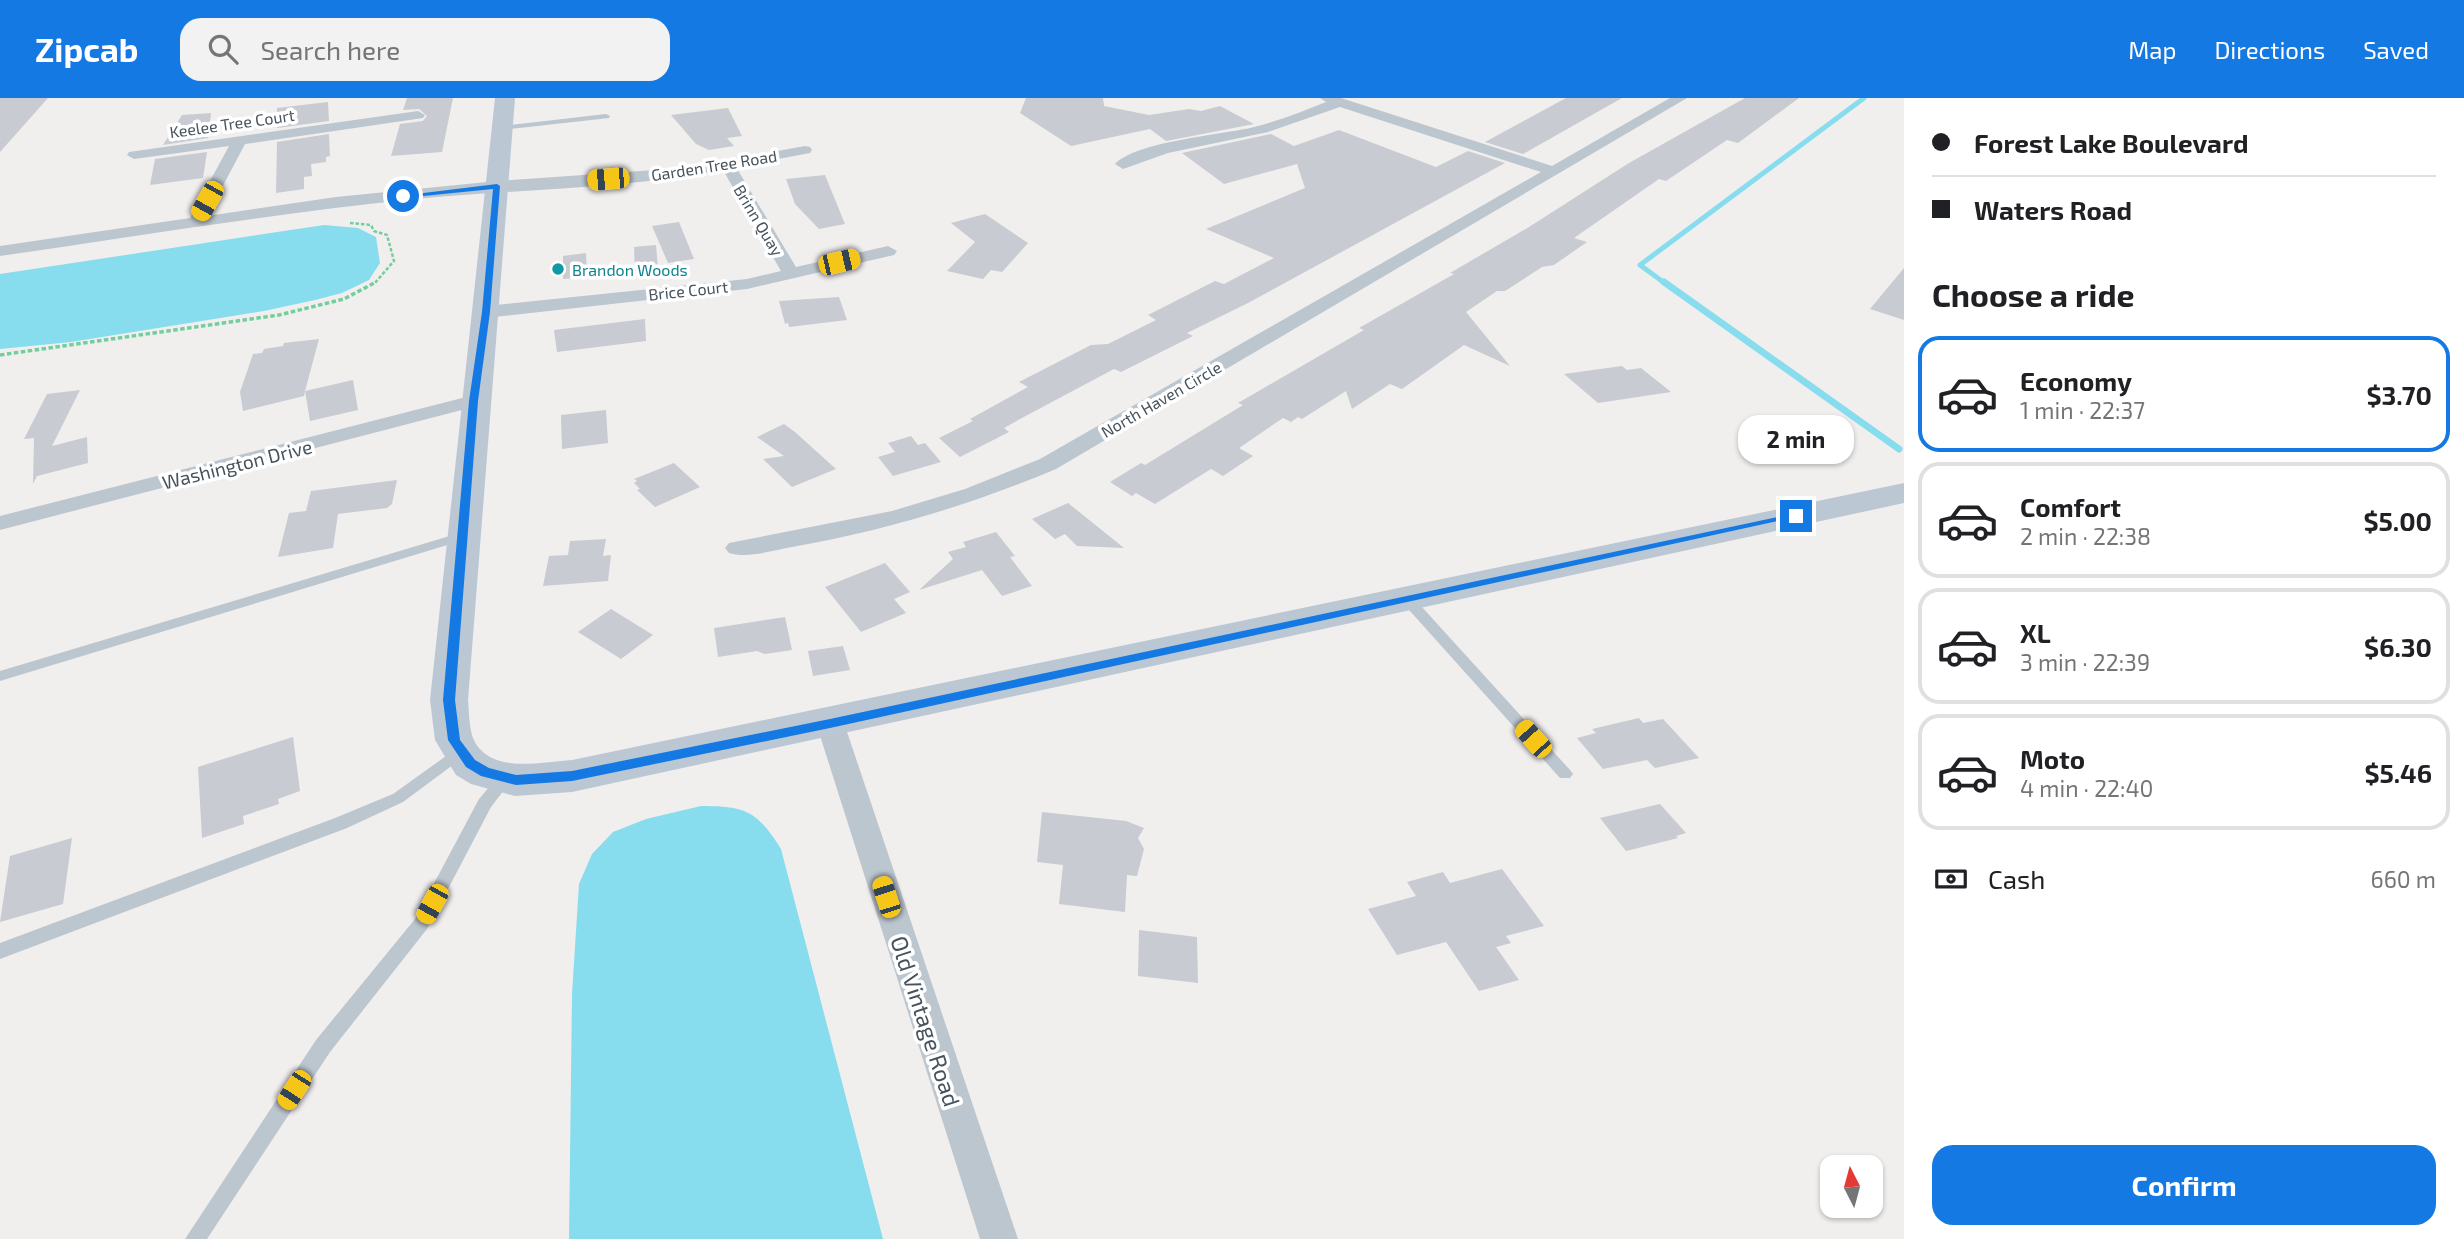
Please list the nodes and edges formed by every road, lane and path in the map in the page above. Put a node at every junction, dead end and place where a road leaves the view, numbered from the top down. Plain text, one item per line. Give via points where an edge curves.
1 (1680, 98) edge
2 (1333, 100) edge
3 (503, 113) edge
4 (418, 115) dead end
5 (606, 116) dead end
6 (240, 140) junction
7 (805, 150) dead end
8 (134, 155) dead end
9 (1123, 164) dead end
10 (728, 166) junction
11 (1553, 171) junction
12 (497, 186) junction
13 (196, 222) junction
14 (339, 222) dead end
15 (0, 251) edge
16 (888, 251) dead end
17 (791, 274) junction
18 (486, 312) junction
19 (0, 355) edge
20 (474, 401) junction
21 (1904, 493) edge
22 (0, 523) edge
23 (463, 536) junction
24 (737, 548) dead end
25 (1406, 598) junction
26 (0, 676) edge
27 (830, 723) junction
28 (460, 752) junction
29 (1565, 774) dead end
30 (506, 777) junction
31 (0, 951) edge
32 (195, 1239) edge
33 (999, 1239) edge

1 - 11 street, North Haven Circle
2 - 9 street via 1305,116 1240,135 1149,151
2 - 11 street
3 - 5 lane
3 - 12 street
4 - 6 street, Keelee Tree Court
6 - 8 street, Keelee Tree Court
6 - 13 street
7 - 10 street, Garden Tree Road
10 - 12 street, Garden Tree Road
10 - 17 street, Brinn Quay
11 - 24 street, North Haven Circle via 1048,464 905,515
12 - 13 street, Garden Tree Road
12 - 18 street
13 - 15 street, Garden Tree Road
14 - 19 path via 371,225 387,235 394,261 375,284 345,298 264,317
16 - 17 street, Brice Court
17 - 18 street, Brice Court via 747,284
18 - 20 street
20 - 22 street, Washington Drive
20 - 23 street
21 - 25 street
23 - 26 lane
23 - 28 street via 449,700
25 - 27 street
25 - 29 lane
27 - 30 street via 572,776
27 - 33 street, Old Vintage Road
28 - 30 street via 470,764
28 - 31 lane via 398,798 341,823
30 - 32 lane via 485,803 421,924 323,1046

